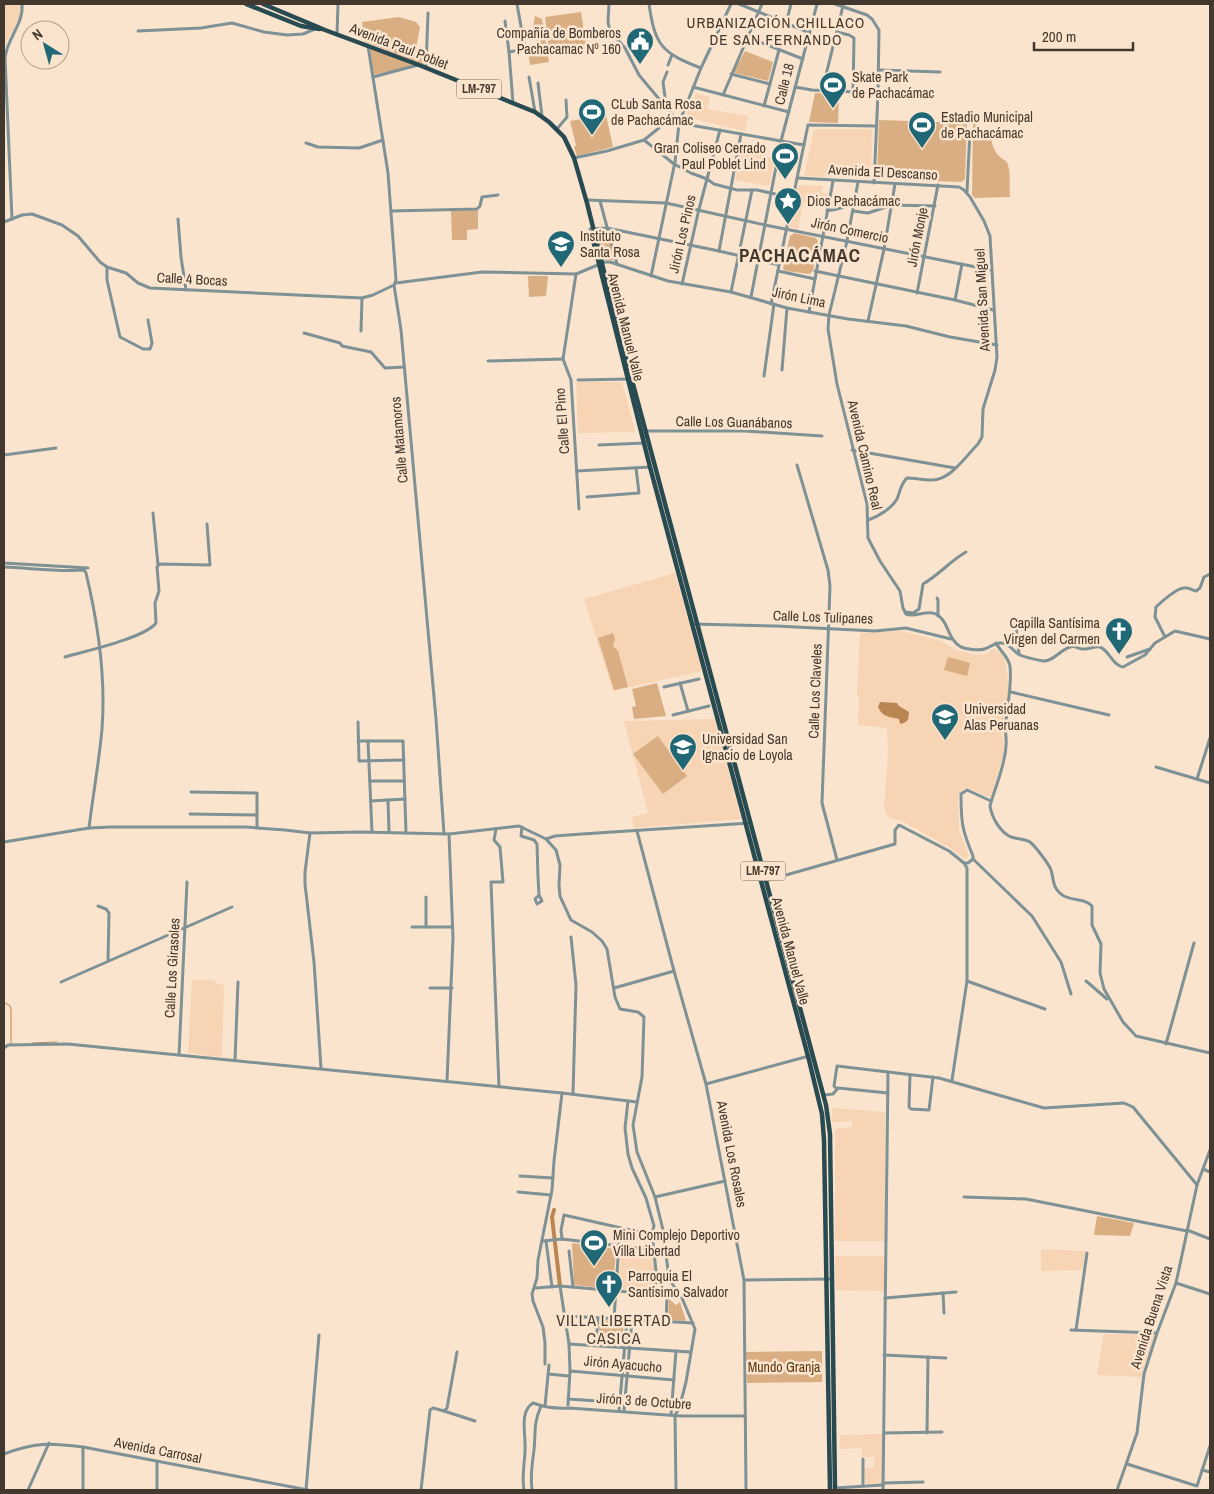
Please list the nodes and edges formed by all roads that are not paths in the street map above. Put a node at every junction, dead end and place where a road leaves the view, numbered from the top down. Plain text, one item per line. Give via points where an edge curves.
1 (22, 4) edge
2 (246, 4) edge
3 (263, 4) edge
4 (338, 4) edge
5 (517, 4) edge
6 (609, 4) edge
7 (649, 4) edge
8 (731, 4) edge
9 (739, 4) edge
10 (762, 4) edge
11 (791, 4) edge
12 (817, 4) edge
13 (835, 4) edge
14 (844, 6) junction
15 (759, 12) junction
16 (428, 13) dead end
17 (505, 21) dead end
18 (786, 24) junction
19 (315, 29) junction
20 (325, 30) junction
21 (138, 31) dead end
22 (837, 32) junction
23 (337, 34) junction
24 (810, 34) junction
25 (747, 37) junction
26 (368, 45) junction
27 (778, 50) junction
28 (508, 52) junction
29 (672, 55) junction
30 (802, 59) junction
31 (419, 65) junction
32 (668, 65) dead end
33 (426, 68) junction
34 (701, 68) junction
35 (879, 70) junction
36 (667, 72) dead end
37 (940, 72) dead end
38 (731, 74) junction
39 (373, 77) junction
40 (530, 77) dead end
41 (538, 83) dead end
42 (770, 84) junction
43 (796, 86) junction
44 (693, 87) junction
45 (822, 91) junction
46 (853, 92) junction
47 (878, 93) junction
48 (723, 95) junction
49 (566, 100) dead end
50 (513, 103) junction
51 (661, 103) junction
52 (764, 106) junction
53 (535, 112) junction
54 (789, 112) junction
55 (542, 116) junction
56 (679, 123) junction
57 (876, 126) junction
58 (659, 128) dead end
59 (557, 129) junction
60 (720, 130) junction
61 (970, 131) dead end
62 (741, 134) junction
63 (383, 140) junction
64 (644, 140) junction
65 (782, 141) junction
66 (306, 143) dead end
67 (804, 145) junction
68 (574, 158) junction
69 (674, 164) junction
70 (798, 178) junction
71 (707, 179) junction
72 (833, 181) junction
73 (858, 182) junction
74 (874, 183) junction
75 (895, 184) junction
76 (938, 185) junction
77 (731, 188) junction
78 (752, 190) junction
79 (967, 192) junction
80 (772, 194) junction
81 (498, 196) dead end
82 (794, 198) junction
83 (585, 200) junction
84 (600, 201) junction
85 (666, 203) junction
86 (892, 205) junction
87 (935, 206) junction
88 (853, 208) junction
89 (699, 209) junction
90 (827, 210) junction
91 (391, 211) junction
92 (726, 215) junction
93 (12, 218) junction
94 (178, 219) dead end
95 (746, 220) junction
96 (4, 222) edge
97 (765, 225) junction
98 (592, 229) junction
99 (608, 229) junction
100 (787, 229) junction
101 (822, 236) junction
102 (658, 239) junction
103 (847, 241) junction
104 (691, 246) junction
105 (884, 249) junction
106 (719, 250) junction
107 (738, 256) junction
108 (925, 256) junction
109 (758, 260) junction
110 (617, 264) junction
111 (962, 264) junction
112 (600, 265) junction
113 (779, 265) junction
114 (107, 267) junction
115 (991, 270) junction
116 (778, 271) junction
117 (815, 271) junction
118 (576, 274) junction
119 (651, 276) junction
120 (838, 276) junction
121 (815, 279) junction
122 (395, 284) junction
123 (682, 284) junction
124 (876, 284) junction
125 (186, 290) junction
126 (731, 292) junction
127 (917, 292) junction
128 (751, 297) junction
129 (362, 298) junction
130 (955, 300) junction
131 (772, 304) junction
132 (787, 308) junction
133 (993, 310) junction
134 (809, 312) junction
135 (829, 315) junction
136 (148, 320) dead end
137 (868, 321) junction
138 (361, 331) dead end
139 (304, 333) dead end
140 (997, 346) junction
141 (562, 359) junction
142 (488, 361) dead end
143 (404, 368) junction
144 (782, 370) dead end
145 (764, 376) dead end
146 (629, 379) junction
147 (578, 380) dead end
148 (645, 431) junction
149 (822, 436) dead end
150 (644, 443) junction
151 (599, 445) dead end
152 (56, 448) dead end
153 (852, 450) junction
154 (4, 456) edge
155 (797, 466) dead end
156 (650, 467) junction
157 (636, 468) junction
158 (955, 468) junction
159 (577, 471) junction
160 (587, 497) dead end
161 (662, 502) junction
162 (579, 509) dead end
163 (153, 514) dead end
164 (868, 520) junction
165 (208, 524) dead end
166 (966, 552) dead end
167 (4, 563) edge
168 (158, 565) junction
169 (4, 567) edge
170 (88, 568) dead end
171 (1210, 574) edge
172 (937, 598) dead end
173 (904, 612) junction
174 (938, 616) junction
175 (695, 624) junction
176 (1011, 624) dead end
177 (829, 628) junction
178 (1164, 637) junction
179 (951, 639) junction
180 (1210, 639) edge
181 (996, 643) junction
182 (100, 647) junction
183 (1151, 649) junction
184 (1019, 655) junction
185 (65, 657) dead end
186 (1127, 658) dead end
187 (699, 679) dead end
188 (680, 683) junction
189 (664, 687) dead end
190 (1010, 692) junction
191 (709, 706) dead end
192 (688, 711) junction
193 (673, 715) dead end
194 (1109, 715) dead end
195 (358, 722) dead end
196 (1210, 738) edge
197 (358, 741) junction
198 (368, 741) junction
199 (369, 760) junction
200 (404, 760) junction
201 (1156, 767) dead end
202 (1197, 779) junction
203 (370, 781) junction
204 (404, 781) junction
205 (1210, 782) edge
206 (191, 792) dead end
207 (388, 800) junction
208 (405, 800) junction
209 (371, 801) junction
210 (991, 801) junction
211 (190, 814) dead end
212 (257, 815) junction
213 (748, 823) junction
214 (257, 827) junction
215 (522, 827) junction
216 (89, 828) junction
217 (496, 828) junction
218 (638, 830) junction
219 (372, 832) junction
220 (389, 832) junction
221 (310, 833) junction
222 (406, 833) junction
223 (447, 834) junction
224 (546, 839) junction
225 (4, 842) edge
226 (973, 859) junction
227 (838, 860) junction
228 (964, 863) junction
229 (764, 881) junction
230 (187, 882) dead end
231 (539, 895) dead end
232 (426, 898) dead end
233 (98, 906) dead end
234 (232, 907) dead end
235 (185, 927) junction
236 (412, 927) dead end
237 (426, 927) junction
238 (452, 927) junction
239 (571, 937) dead end
240 (1194, 943) dead end
241 (108, 961) junction
242 (674, 971) junction
243 (967, 981) junction
244 (1086, 981) dead end
245 (60, 982) dead end
246 (238, 982) dead end
247 (430, 988) dead end
248 (452, 988) junction
249 (614, 988) junction
250 (1071, 994) dead end
251 (1111, 1003) junction
252 (1045, 1009) dead end
253 (1166, 1044) junction
254 (4, 1048) edge
255 (1210, 1053) edge
256 (179, 1055) junction
257 (810, 1055) junction
258 (235, 1060) junction
259 (321, 1068) junction
260 (888, 1072) junction
261 (910, 1075) junction
262 (933, 1077) junction
263 (952, 1080) junction
264 (447, 1082) junction
265 (706, 1084) junction
266 (499, 1086) junction
267 (836, 1088) junction
268 (562, 1093) junction
269 (888, 1093) junction
270 (573, 1094) junction
271 (824, 1095) junction
272 (628, 1101) junction
273 (637, 1102) junction
274 (1210, 1150) edge
275 (1203, 1169) junction
276 (1210, 1172) edge
277 (520, 1176) dead end
278 (553, 1178) junction
279 (725, 1181) junction
280 (1198, 1185) junction
281 (518, 1192) dead end
282 (551, 1195) junction
283 (655, 1197) junction
284 (964, 1197) dead end
285 (620, 1228) junction
286 (1187, 1230) junction
287 (652, 1235) junction
288 (1210, 1238) edge
289 (562, 1239) junction
290 (544, 1241) junction
291 (619, 1247) junction
292 (654, 1250) junction
293 (569, 1251) dead end
294 (1087, 1253) dead end
295 (829, 1279) junction
296 (744, 1280) junction
297 (1176, 1283) junction
298 (560, 1286) junction
299 (552, 1287) junction
300 (573, 1287) junction
301 (535, 1288) junction
302 (616, 1291) junction
303 (956, 1292) dead end
304 (943, 1293) junction
305 (655, 1294) junction
306 (1210, 1294) edge
307 (885, 1298) junction
308 (944, 1313) dead end
309 (565, 1316) junction
310 (598, 1318) junction
311 (614, 1319) junction
312 (627, 1320) junction
313 (632, 1320) junction
314 (666, 1322) junction
315 (693, 1323) junction
316 (1157, 1333) junction
317 (319, 1334) dead end
318 (569, 1344) junction
319 (596, 1345) junction
320 (624, 1347) junction
321 (629, 1347) junction
322 (676, 1351) junction
323 (457, 1352) dead end
324 (690, 1352) junction
325 (884, 1355) junction
326 (928, 1357) junction
327 (946, 1358) dead end
328 (570, 1371) junction
329 (548, 1374) junction
330 (569, 1376) junction
331 (622, 1376) junction
332 (627, 1376) junction
333 (674, 1380) junction
334 (568, 1398) junction
335 (619, 1403) junction
336 (624, 1404) junction
337 (568, 1405) dead end
338 (543, 1406) junction
339 (672, 1406) junction
340 (444, 1411) junction
341 (618, 1411) junction
342 (624, 1411) junction
343 (673, 1415) junction
344 (745, 1416) junction
345 (475, 1422) dead end
346 (927, 1432) junction
347 (942, 1432) dead end
348 (884, 1433) junction
349 (49, 1443) junction
350 (1210, 1446) edge
351 (83, 1447) junction
352 (4, 1454) edge
353 (863, 1459) dead end
354 (157, 1462) junction
355 (1127, 1464) junction
356 (1202, 1470) junction
357 (1210, 1472) edge
358 (924, 1482) dead end
359 (883, 1484) junction
360 (863, 1486) junction
361 (835, 1489) edge
362 (28, 1490) edge
363 (83, 1490) edge
364 (157, 1490) edge
365 (307, 1490) edge
366 (421, 1490) edge
367 (524, 1490) edge
368 (532, 1490) edge
369 (676, 1490) edge
370 (746, 1490) edge
371 (830, 1490) edge
372 (883, 1490) edge
373 (1117, 1490) edge

1 - 93 street via 22,18 9,42 5,58
2 - 19 main road, Avenida Paul Poblet / LM-797
3 - 20 main road, Avenida Paul Poblet / LM-797
4 - 23 street
5 - 28 street via 525,49
6 - 51 street via 610,31
7 - 29 street via 659,44
8 - 34 street
9 - 15 street
10 - 15 street
11 - 18 street
12 - 24 street, Calle 18
13 - 14 street
14 - 22 street
14 - 35 street via 868,15 877,26
15 - 18 street
15 - 25 street
16 - 33 street
17 - 28 street
18 - 24 street
19 - 20 main road, Avenida Paul Poblet / LM-797
19 - 21 street via 287,35 232,23
20 - 23 main road, Avenida Paul Poblet / LM-797
22 - 45 street
22 - 46 street via 854,38
23 - 26 main road, Avenida Paul Poblet / LM-797
24 - 30 street, Calle 18
25 - 27 street
25 - 38 street
26 - 31 main road, Avenida Paul Poblet / LM-797
26 - 39 street, Calle Matamoros
27 - 30 street
27 - 42 street
28 - 50 street
29 - 32 street
29 - 34 street
30 - 43 street, Calle 18
31 - 33 main road, Avenida Paul Poblet / LM-797
31 - 39 street
33 - 50 main road, Avenida Paul Poblet / LM-797
34 - 44 street
35 - 37 street
35 - 47 street
36 - 51 street via 662,84 665,97
38 - 42 street
38 - 48 street
39 - 63 street, Calle Matamoros
40 - 53 street
41 - 55 street
42 - 52 street
43 - 45 street
43 - 54 street, Calle 18
44 - 48 street
44 - 56 street
45 - 46 street
46 - 47 street
47 - 57 street
48 - 52 street
49 - 59 street via 567,117
50 - 53 main road, Avenida Paul Poblet / LM-797
51 - 56 street
52 - 54 street
53 - 55 main road, Avenida Paul Poblet / LM-797
54 - 65 street, Calle 18
55 - 59 main road, Avenida Paul Poblet / LM-797
56 - 60 street
56 - 69 street
57 - 67 street via 808,124
57 - 74 street
58 - 64 street
59 - 68 main road, Avenida Paul Poblet / LM-797
60 - 62 street
60 - 71 street, Jirón Los Pinos
61 - 79 street
62 - 65 street
62 - 77 street
63 - 66 street via 359,148
63 - 91 street, Calle Matamoros
64 - 68 street
64 - 69 street
65 - 67 street
65 - 80 street, Calle 18
67 - 70 street
68 - 83 main road, Avenida Paul Poblet / LM-797
69 - 71 street
69 - 85 street
70 - 72 street, Avenida El Descanso
70 - 82 street
71 - 77 street
71 - 89 street, Jirón Los Pinos
72 - 73 street, Avenida El Descanso
72 - 90 street
73 - 74 street, Avenida El Descanso
73 - 88 street, Avenida Camino Real
74 - 75 street, Avenida El Descanso
75 - 76 street, Avenida El Descanso
75 - 86 street
76 - 79 street, Avenida El Descanso
76 - 87 street, Jirón Monje
77 - 78 street
77 - 92 street
78 - 80 street
78 - 95 street
79 - 115 street, Avenida San Miguel via 988,230
80 - 82 street
80 - 97 street, Calle 18
81 - 91 street via 482,197 478,209
82 - 100 street
83 - 84 street, Jirón Comercio
83 - 98 main road, Avenida Manuel Valle / LM-797
84 - 85 street, Jirón Comercio
84 - 99 street
85 - 89 street, Jirón Comercio
85 - 102 street
86 - 87 street
86 - 88 street via 868,213
86 - 105 street
87 - 108 street, Jirón Monje
88 - 90 street via 846,206 836,211
88 - 103 street, Avenida Camino Real
89 - 92 street, Jirón Comercio
89 - 104 street, Jirón Los Pinos
90 - 101 street
91 - 122 street, Calle Matamoros
92 - 95 street, Jirón Comercio
92 - 106 street
93 - 96 street
93 - 114 street, Calle 4 Bocas via 32,214 62,224
94 - 125 street
95 - 97 street, Jirón Comercio
95 - 107 street
97 - 100 street, Jirón Comercio
97 - 109 street, Calle 18
98 - 99 street
98 - 112 main road, Avenida Manuel Valle / LM-797
99 - 102 street
99 - 110 street
100 - 101 street, Jirón Comercio
100 - 113 street
101 - 103 street, Jirón Comercio
101 - 117 street
102 - 104 street
102 - 119 street
103 - 105 street, Jirón Comercio
103 - 120 street, Avenida Camino Real
104 - 106 street
104 - 123 street, Jirón Los Pinos
105 - 108 street, Jirón Comercio
105 - 124 street
106 - 107 street
107 - 109 street
107 - 126 street
108 - 111 street, Jirón Comercio
108 - 127 street, Jirón Monje
109 - 113 street
109 - 128 street, Calle 18
110 - 112 street, Jirón Lima via 606,262
110 - 119 street, Jirón Lima
111 - 115 street, Jirón Comercio
111 - 130 street
112 - 118 street, Calle 4 Bocas
112 - 146 main road, Avenida Manuel Valle / LM-797
113 - 116 street
114 - 125 street, Calle 4 Bocas via 126,273 150,288
114 - 136 street via 120,337 143,349 150,349
115 - 133 street, Avenida San Miguel
116 - 121 street
116 - 131 street
117 - 120 street
117 - 121 street
118 - 122 street, Calle 4 Bocas via 482,272
118 - 141 street
119 - 123 street, Jirón Lima
120 - 124 street
120 - 135 street, Avenida Camino Real
121 - 134 street
122 - 129 street, Calle 4 Bocas
122 - 143 street, Calle Matamoros
123 - 126 street, Jirón Lima
124 - 127 street
124 - 137 street
125 - 129 street, Calle 4 Bocas
126 - 128 street, Jirón Lima
127 - 130 street
128 - 131 street, Jirón Lima
129 - 138 street
130 - 133 street
131 - 132 street, Jirón Lima
131 - 145 street
132 - 134 street, Jirón Lima
132 - 144 street
133 - 140 street, Avenida San Miguel
134 - 135 street, Jirón Lima
135 - 137 street, Jirón Lima
135 - 153 street, Avenida Camino Real via 828,329 837,384
137 - 140 street, Jirón Lima
139 - 143 street via 371,352 385,368
140 - 158 street, Avenida San Miguel via 995,370 983,409 982,437
141 - 142 street
141 - 159 street, Calle El Pino via 571,380
143 - 223 street, Calle Matamoros
146 - 147 street
146 - 148 main road, Avenida Manuel Valle / LM-797
146 - 150 main road, Avenida Manuel Valle / LM-797
148 - 149 street, Calle Los Guanábanos via 745,431
148 - 161 main road, Avenida Manuel Valle / LM-797
150 - 151 street
150 - 156 main road, Avenida Manuel Valle / LM-797
152 - 154 street
153 - 158 street
153 - 164 street, Avenida Camino Real via 867,504
155 - 177 street, Calle Los Claveles via 828,570
156 - 157 street
156 - 161 main road, Avenida Manuel Valle / LM-797
157 - 159 street
157 - 160 street via 639,493
158 - 164 street, Avenida San Miguel via 942,480 907,478 890,508
159 - 162 street, Calle El Pino
161 - 175 main road, Avenida Manuel Valle / LM-797
163 - 168 street
164 - 173 street, Avenida Camino Real via 868,538 900,591
165 - 168 street via 210,565
166 - 173 street via 923,584 919,609
167 - 170 street
168 - 182 street via 160,591 155,603 154,626 144,633
169 - 182 street via 86,572
171 - 178 street via 1204,577 1198,590 1181,588 1156,607 1155,617
172 - 174 street
173 - 174 street via 909,616 931,613
174 - 179 street via 946,625
175 - 177 street, Calle Los Tulipanes
175 - 213 main road, Avenida Manuel Valle / LM-797
176 - 184 street via 1016,627
177 - 179 street, Calle Los Tulipanes via 875,631 906,628
177 - 227 street, Calle Los Claveles via 822,803
178 - 180 street via 1178,631
178 - 183 street
179 - 181 street via 963,648 981,650
181 - 184 street via 1010,646
181 - 190 street via 1010,666
182 - 185 street
182 - 216 street via 102,730
183 - 184 street via 1122,667 1098,647 1070,647 1047,660
183 - 186 street
187 - 188 street
188 - 189 street
188 - 192 street
190 - 194 street
190 - 210 street via 1005,721 1006,746
191 - 192 street
192 - 193 street
195 - 197 street
196 - 202 street
197 - 198 street
197 - 199 street via 359,761
198 - 199 street
198 - 200 street via 403,741
199 - 200 street
199 - 203 street
200 - 204 street
201 - 202 street
202 - 205 street
203 - 204 street
203 - 209 street
204 - 208 street
206 - 212 street via 257,793
207 - 208 street
207 - 209 street
207 - 220 street
208 - 222 street
209 - 219 street
210 - 226 street via 967,790 962,794 963,832
210 - 251 street via 992,813 1005,833 1030,842 1049,866 1056,890 1063,896 1087,901 1092,906 1092,925 1102,944 1100,972
211 - 212 street
212 - 214 street
213 - 218 street
213 - 229 main road, Avenida Manuel Valle / LM-797
214 - 216 street
214 - 221 street
215 - 217 street
215 - 224 street
215 - 231 street via 521,836 537,844
216 - 225 street
217 - 223 street
217 - 266 street via 494,840 500,848 503,882 491,882
218 - 224 street
218 - 242 street, Avenida Los Rosales
219 - 220 street
219 - 221 street
220 - 222 street
221 - 259 street via 305,884
222 - 223 street
223 - 238 street, Calle Matamoros
224 - 249 street via 558,856 559,891 566,910 571,920 592,932 607,949
226 - 228 street
226 - 250 street via 1032,916 1061,962
227 - 228 street via 895,844 894,830 902,826 949,851
227 - 229 street
228 - 243 street via 968,868
229 - 257 main road, Avenida Manuel Valle / LM-797
230 - 235 street, Calle Los Girasoles
232 - 237 street
233 - 241 street via 109,913
234 - 235 street
235 - 241 street
235 - 256 street, Calle Los Girasoles
236 - 237 street
237 - 238 street
238 - 248 street, Calle Matamoros
239 - 270 street via 576,984
240 - 253 street
241 - 245 street
242 - 249 street
242 - 265 street, Avenida Los Rosales
243 - 252 street
243 - 263 street
244 - 251 street
246 - 258 street
247 - 248 street
248 - 264 street, Calle Matamoros
249 - 273 street via 620,1009 638,1012 644,1017 642,1077
251 - 253 street via 1136,1036
253 - 255 street
254 - 256 street via 68,1044
256 - 258 street
257 - 265 street
257 - 271 main road, Avenida Manuel Valle / LM-797
257 - 295 main road, Avenida Manuel Valle / LM-797 via 822,1122
258 - 259 street
259 - 264 street
260 - 261 street
260 - 267 street via 837,1066
260 - 269 street
261 - 262 street
261 - 262 street via 911,1109 929,1110
262 - 263 street
263 - 280 street via 1044,1108 1124,1103 1133,1107
264 - 266 street
265 - 279 street, Avenida Los Rosales
266 - 268 street
267 - 269 street
267 - 271 street via 833,1094
268 - 270 street
268 - 278 street
269 - 307 street
270 - 272 street
271 - 295 main road, Avenida Manuel Valle / LM-797 via 830,1134
272 - 273 street
272 - 287 street via 625,1128 628,1154 646,1198 654,1226
273 - 283 street via 633,1125 637,1152
274 - 275 street, Avenida Buena Vista
275 - 276 street
275 - 280 street, Avenida Buena Vista
277 - 278 street
278 - 282 street
279 - 283 street
279 - 296 street, Avenida Los Rosales
280 - 286 street, Avenida Buena Vista
281 - 282 street
282 - 290 street
283 - 315 street via 669,1279
284 - 286 street via 1026,1199
285 - 287 street
285 - 289 street via 564,1215
285 - 291 street
286 - 288 street
286 - 297 street, Avenida Buena Vista
287 - 292 street
289 - 290 street
289 - 291 street
290 - 299 street
290 - 301 street
291 - 292 street
291 - 302 street
292 - 305 street
293 - 300 street
294 - 316 street via 1074,1330
295 - 296 street
295 - 361 main road, Avenida Manuel Valle / LM-797
295 - 371 main road, Avenida Manuel Valle / LM-797
296 - 344 street, Avenida Los Rosales
297 - 306 street
297 - 316 street, Avenida Buena Vista
298 - 299 street
298 - 300 street
298 - 309 street
299 - 301 street
300 - 302 street
301 - 329 street via 533,1301 543,1327
302 - 305 street
302 - 311 street
303 - 304 street
304 - 307 street
304 - 308 street
305 - 314 street via 668,1298
307 - 325 street
309 - 310 street
309 - 318 street
310 - 311 street
310 - 319 street
311 - 312 street
312 - 313 street
312 - 320 street
313 - 314 street
313 - 321 street
314 - 315 street
315 - 324 street
316 - 355 street, Avenida Buena Vista via 1144,1374 1137,1434
317 - 365 street
318 - 319 street
318 - 328 street
319 - 320 street
320 - 321 street
320 - 331 street
321 - 322 street
321 - 332 street
322 - 324 street
322 - 333 street
323 - 340 street
324 - 343 street via 684,1391 679,1409
325 - 326 street
325 - 348 street
326 - 327 street
326 - 346 street
328 - 330 street
328 - 331 street, Jirón Ayacucho
329 - 330 street, Jirón Ayacucho
329 - 338 street
330 - 334 street
331 - 332 street, Jirón Ayacucho
331 - 335 street
332 - 333 street, Jirón Ayacucho
332 - 336 street
333 - 339 street
334 - 335 street, Jirón 3 de Octubre
334 - 337 street
335 - 336 street, Jirón 3 de Octubre
335 - 341 street
336 - 339 street, Jirón 3 de Octubre
336 - 342 street
338 - 341 street, Jirón 3 de Octubre
338 - 367 street via 533,1403 525,1414
338 - 368 street via 534,1423
339 - 343 street
340 - 345 street
340 - 366 street via 430,1410
341 - 342 street, Jirón 3 de Octubre
342 - 343 street, Jirón 3 de Octubre
343 - 344 street, Jirón 3 de Octubre
343 - 369 street
344 - 370 street, Avenida Los Rosales
346 - 347 street
346 - 348 street
348 - 359 street
349 - 351 street, Avenida Carrosal
349 - 352 street, Avenida Carrosal
349 - 362 street
350 - 356 street
351 - 354 street, Avenida Carrosal
351 - 363 street
353 - 360 street
354 - 364 street
354 - 365 street, Avenida Carrosal
355 - 356 street via 1197,1486
355 - 373 street, Avenida Buena Vista
356 - 357 street
358 - 359 street
359 - 360 street
359 - 372 street
360 - 361 street

